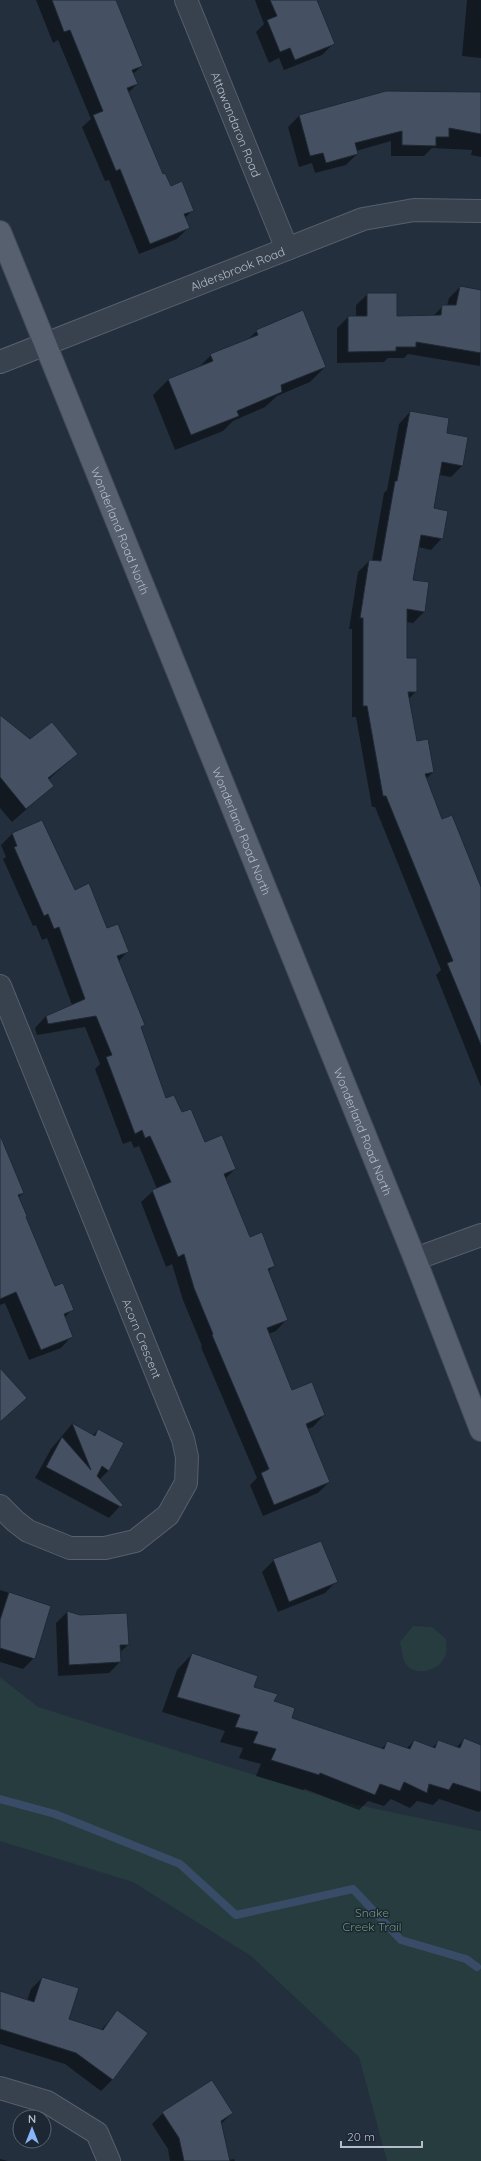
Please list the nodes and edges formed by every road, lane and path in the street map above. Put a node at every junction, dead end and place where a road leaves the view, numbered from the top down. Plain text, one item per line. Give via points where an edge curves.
1 (186, 0) edge
2 (481, 211) edge
3 (0, 232) edge
4 (287, 249) junction
5 (46, 343) junction
6 (0, 362) edge
7 (0, 986) edge
8 (481, 1235) edge
9 (415, 1259) junction
10 (481, 1430) edge
11 (0, 1506) edge
12 (0, 2088) edge
13 (109, 2161) edge

1 - 4 street, Attawandaron Road
2 - 4 street, Aldersbrook Road via 414,210 363,219
3 - 5 main road, Wonderland Road North
4 - 5 street, Aldersbrook Road
5 - 6 street, Aldersbrook Road
5 - 9 main road, Wonderland Road North
7 - 11 street, Acorn Crescent via 183,1439 187,1457 186,1483 168,1515 135,1541 105,1548 70,1548 28,1531
8 - 9 street
9 - 10 main road, Wonderland Road North
12 - 13 street via 47,2102 96,2133

